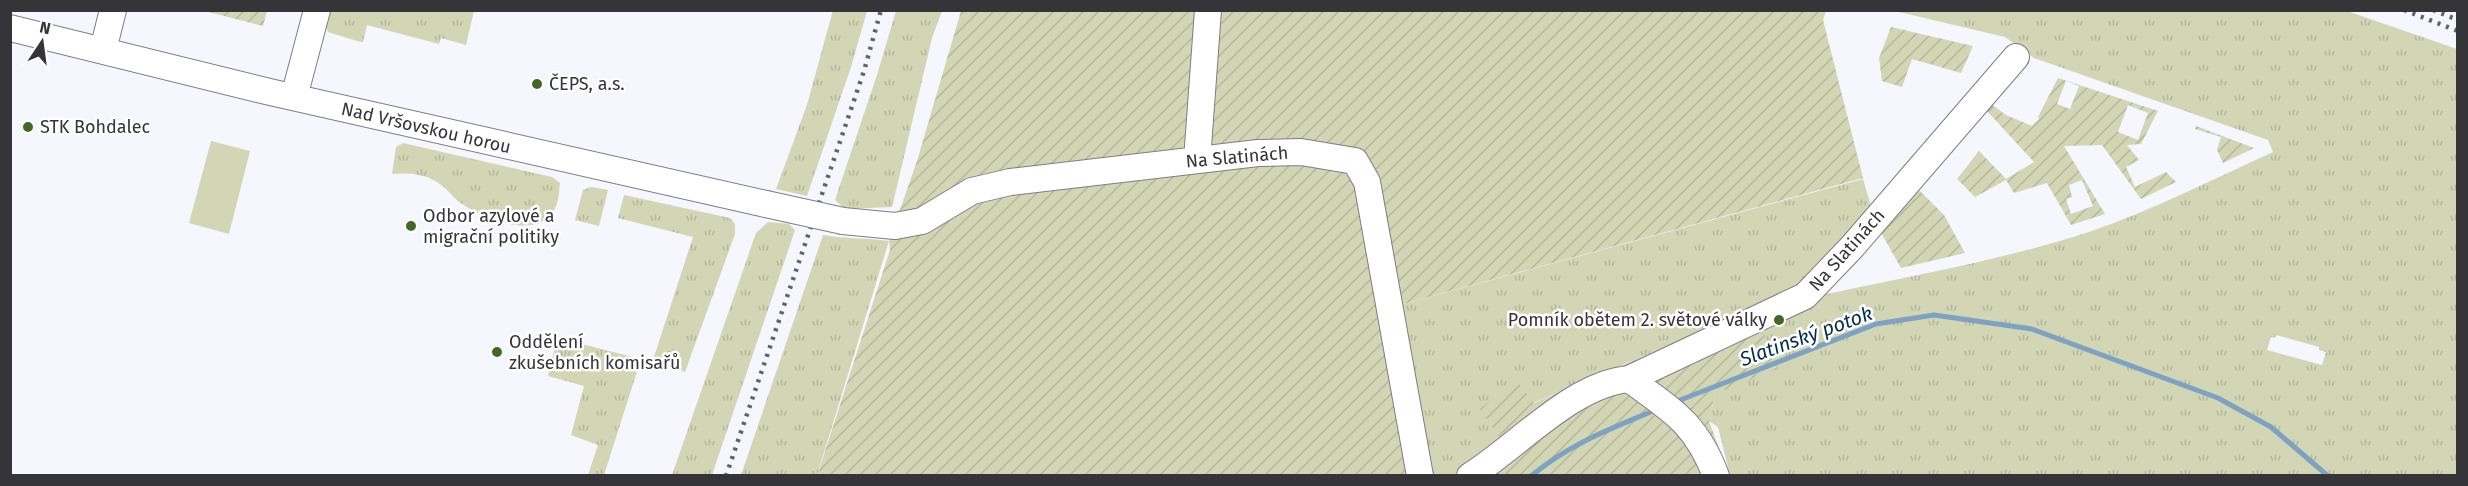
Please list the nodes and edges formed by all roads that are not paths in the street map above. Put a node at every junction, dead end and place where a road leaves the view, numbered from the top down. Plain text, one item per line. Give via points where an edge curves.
1 (113, 10) edge
2 (317, 10) edge
3 (1208, 10) edge
4 (10, 28) edge
5 (103, 50) junction
6 (2016, 57) dead end
7 (294, 97) junction
8 (1197, 160) junction
9 (843, 221) joint
10 (1629, 379) junction
11 (1420, 476) edge
12 (1470, 476) edge
13 (1716, 476) edge

1 - 5 street
2 - 7 street
3 - 8 street
4 - 5 street, Nad Vršovskou horou
5 - 7 street, Nad Vršovskou horou
6 - 10 street, Na Slatinách via 1852,248 1805,296
7 - 9 street, Nad Vršovskou horou, bridge
8 - 9 street, Na Slatinách via 1010,182 972,191 922,221 895,226
8 - 11 street, Na Slatinách via 1301,152 1355,161 1367,182
10 - 12 street, Na Slatinách via 1612,382 1558,411
10 - 13 street via 1696,434

